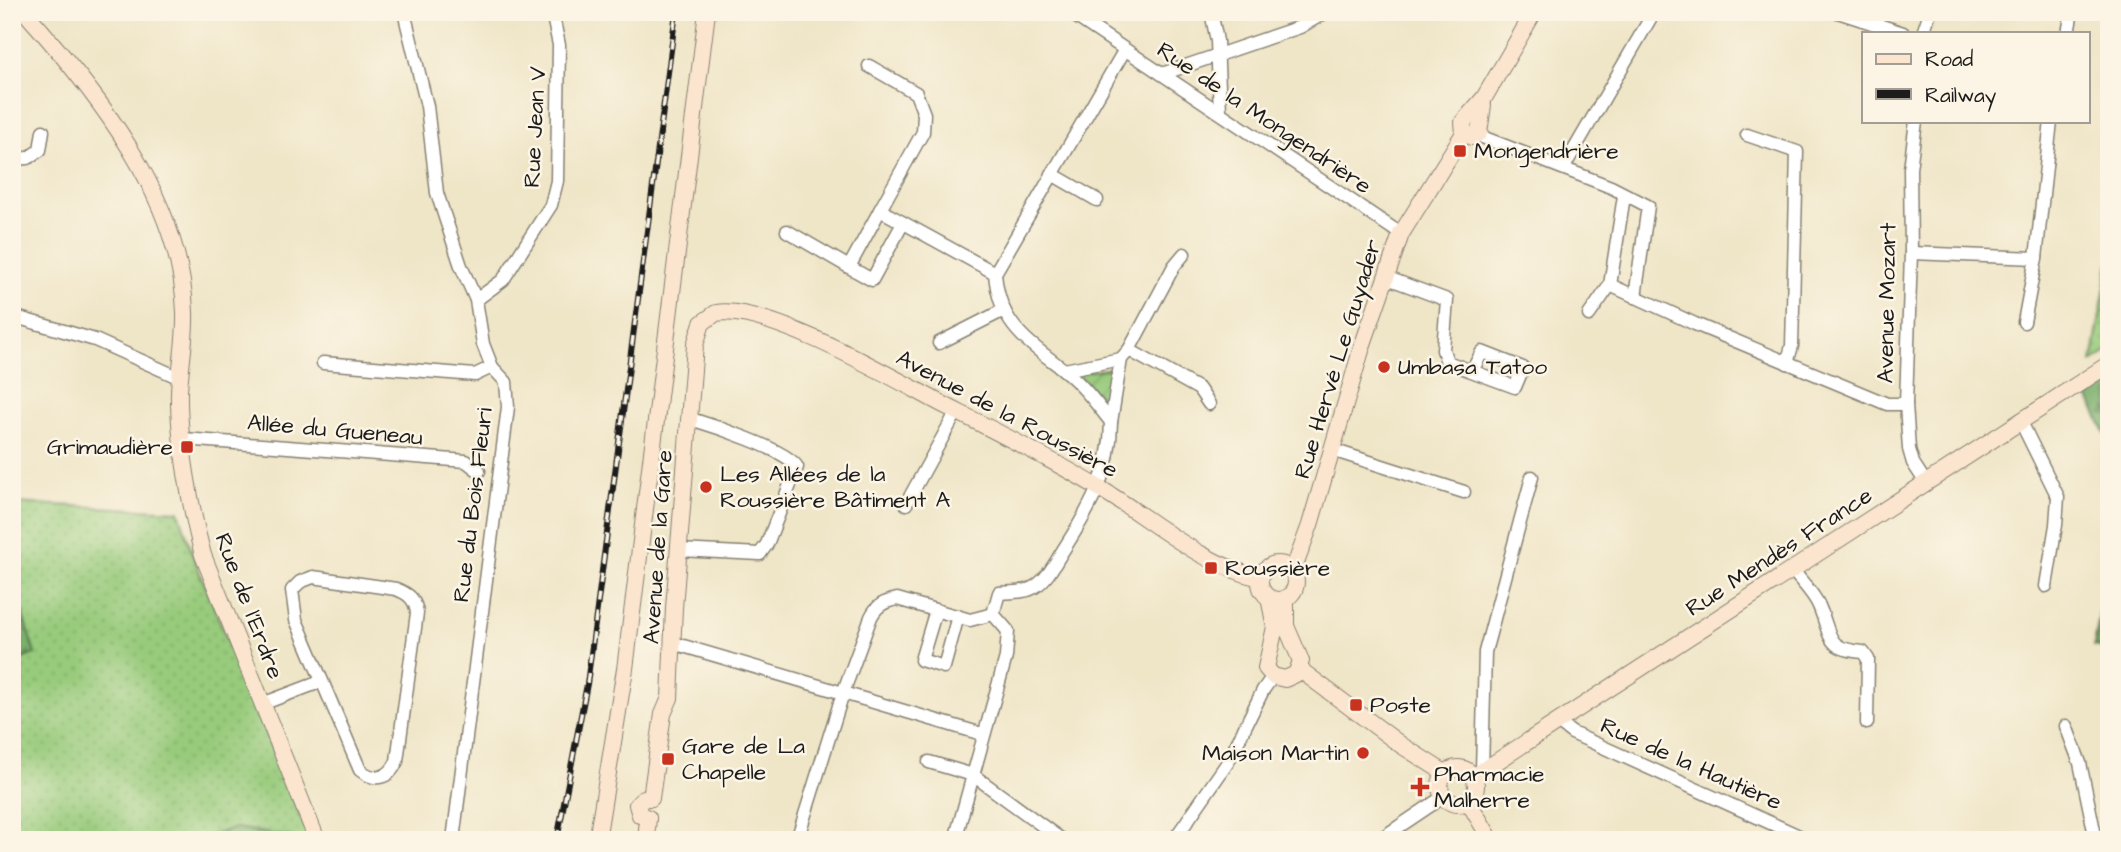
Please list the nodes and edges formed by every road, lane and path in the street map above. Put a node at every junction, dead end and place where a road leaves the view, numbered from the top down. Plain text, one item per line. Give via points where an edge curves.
1 (25, 12) edge
2 (404, 12) edge
3 (552, 12) edge
4 (707, 12) edge
5 (1069, 12) edge
6 (1211, 12) edge
7 (1326, 12) edge
8 (1534, 12) edge
9 (1654, 12) edge
10 (1838, 12) edge
11 (1930, 12) edge
12 (2072, 12) edge
13 (1900, 32) edge
14 (1923, 32) edge
15 (2068, 32) edge
16 (1124, 51) junction
17 (1218, 55) junction
18 (869, 66) dead end
19 (1162, 74) junction
20 (1220, 111) junction
21 (1916, 122) edge
22 (2051, 122) edge
23 (1472, 127) junction
24 (44, 131) dead end
25 (1747, 135) dead end
26 (12, 159) edge
27 (1564, 167) junction
28 (1052, 174) junction
29 (1624, 196) junction
30 (1097, 200) dead end
31 (880, 210) junction
32 (902, 223) junction
33 (787, 231) dead end
34 (1401, 234) junction
35 (1911, 253) junction
36 (1184, 254) dead end
37 (2036, 258) junction
38 (849, 267) junction
39 (995, 273) junction
40 (1385, 277) junction
41 (1610, 285) junction
42 (1634, 297) junction
43 (476, 300) junction
44 (1004, 310) junction
45 (723, 312) joint
46 (1589, 315) dead end
47 (12, 316) edge
48 (2024, 322) dead end
49 (939, 342) dead end
50 (1125, 355) junction
51 (323, 363) dead end
52 (1787, 363) junction
53 (2109, 364) edge
54 (492, 367) junction
55 (1064, 370) junction
56 (1472, 371) dead end
57 (180, 378) junction
58 (1209, 404) dead end
59 (1906, 404) junction
60 (957, 411) junction
61 (691, 419) junction
62 (2020, 420) junction
63 (1111, 422) junction
64 (184, 439) junction
65 (1332, 450) junction
66 (479, 471) dead end
67 (1532, 477) dead end
68 (1926, 483) junction
69 (1100, 488) junction
70 (1464, 492) dead end
71 (906, 505) dead end
72 (680, 550) junction
73 (1293, 571) junction
74 (1793, 571) junction
75 (1260, 578) junction
76 (2046, 586) dead end
77 (1286, 597) junction
78 (1269, 598) junction
79 (936, 610) junction
80 (993, 614) junction
81 (958, 616) junction
82 (673, 643) junction
83 (1299, 669) junction
84 (1273, 676) junction
85 (320, 682) junction
86 (844, 693) junction
87 (262, 704) junction
88 (1559, 723) junction
89 (1867, 723) dead end
90 (2066, 726) dead end
91 (982, 734) junction
92 (929, 762) dead end
93 (1445, 773) junction
94 (1478, 774) junction
95 (973, 775) junction
96 (1443, 797) junction
97 (1468, 801) junction
98 (317, 840) edge
99 (453, 840) edge
100 (597, 840) edge
101 (646, 840) edge
102 (797, 840) edge
103 (955, 840) edge
104 (1062, 840) edge
105 (1174, 840) edge
106 (1379, 840) edge
107 (1491, 840) edge
108 (1808, 840) edge
109 (2096, 840) edge

1 - 57 street, Rue de l'Erdre via 100,102 150,189 181,280 185,312
2 - 43 street, Rue du Bois Fleuri via 427,106 437,193
3 - 43 street, Rue Jean V via 559,45 557,181 551,205 503,280
4 - 100 street via 625,669
5 - 16 street, Rue de la Mongendrière
6 - 17 street
7 - 17 street via 1300,27
8 - 23 street, Rue Hervé Le Guyader
9 - 27 street
10 - 13 street
11 - 14 street
12 - 15 street
16 - 19 street, Rue de la Mongendrière
16 - 28 street
17 - 19 street
17 - 20 street
18 - 31 street via 916,93 924,114 922,132
19 - 20 street, Rue de la Mongendrière
20 - 34 street, Rue de la Mongendrière
21 - 35 street, Avenue Mozart via 1910,169
22 - 37 street
23 - 27 street via 1544,163
23 - 34 street, Rue Hervé Le Guyader
24 - 26 street via 40,150 29,158
25 - 52 street via 1797,152 1792,346
27 - 29 street
28 - 30 street
28 - 39 street
29 - 41 street
29 - 42 street via 1648,206
31 - 32 street
31 - 38 street
32 - 38 street via 872,280
32 - 39 street
33 - 38 street
34 - 40 street, Rue Hervé Le Guyader
35 - 37 street
35 - 59 street, Avenue Mozart
36 - 50 street
37 - 48 street
39 - 44 street
40 - 56 street via 1447,300 1443,350 1447,362
40 - 65 street, Rue Hervé Le Guyader
41 - 42 street
41 - 46 street
42 - 52 street
43 - 54 street, Rue du Bois Fleuri
44 - 49 street
44 - 55 street via 1023,339
45 - 60 street, Avenue de la Roussière via 754,316 808,337
45 - 61 street, Avenue de la Gare via 708,318 697,334
47 - 57 street via 95,340
50 - 55 street
50 - 58 street via 1199,389
50 - 63 street
51 - 54 street via 475,374
52 - 59 street via 1887,404
53 - 62 street, Rue Mendès France
54 - 99 street, Rue du Bois Fleuri via 506,382 508,407
55 - 63 street
57 - 64 street, Rue de l'Erdre
59 - 68 street, Avenue Mozart via 1909,449
60 - 69 street, Avenue de la Roussière
60 - 71 street
61 - 72 street, Avenue de la Gare
61 - 72 street via 776,452 797,467 760,554
62 - 68 street, Rue Mendès France
62 - 76 street via 2058,497
63 - 69 street
64 - 66 street, Allée du Gueneau via 466,461
64 - 87 street, Rue de l'Erdre via 194,522 203,555
65 - 70 street
65 - 73 street, Rue Hervé Le Guyader
67 - 94 street via 1485,652
68 - 74 street, Rue Mendès France
69 - 75 street, Avenue de la Roussière via 1202,555
69 - 80 street via 1049,573 1028,590 999,593
72 - 82 street, Avenue de la Gare
73 - 75 street via 1270,565
73 - 77 street via 1294,589
74 - 88 street, Rue Mendès France
74 - 89 street via 1818,604 1832,642 1842,650 1863,652 1868,659
75 - 78 street
77 - 78 street
77 - 83 street via 1285,617
78 - 84 street via 1275,627 1266,662
79 - 81 street
79 - 81 street via 921,660 944,667
79 - 86 street via 897,599 875,608
80 - 81 street via 970,620
80 - 91 street via 1008,631 1006,657
82 - 86 street
82 - 101 street, Avenue de la Gare via 670,698 663,714 651,798 641,799 637,805 640,815 648,818
83 - 84 street via 1290,678
83 - 93 street via 1401,746
84 - 105 street via 1228,762
85 - 85 street via 291,603 292,590 313,577 408,593 417,613 393,771 370,778 360,770
85 - 87 street
86 - 91 street
86 - 102 street
87 - 98 street, Rue de l'Erdre
88 - 94 street, Rue Mendès France
88 - 108 street, Rue de la Hautière via 1572,733
90 - 109 street via 2080,763
91 - 95 street
92 - 95 street
93 - 94 street via 1461,768
93 - 96 street via 1440,785
94 - 97 street
95 - 103 street
95 - 104 street
96 - 97 street via 1452,804
96 - 106 street
97 - 107 street

